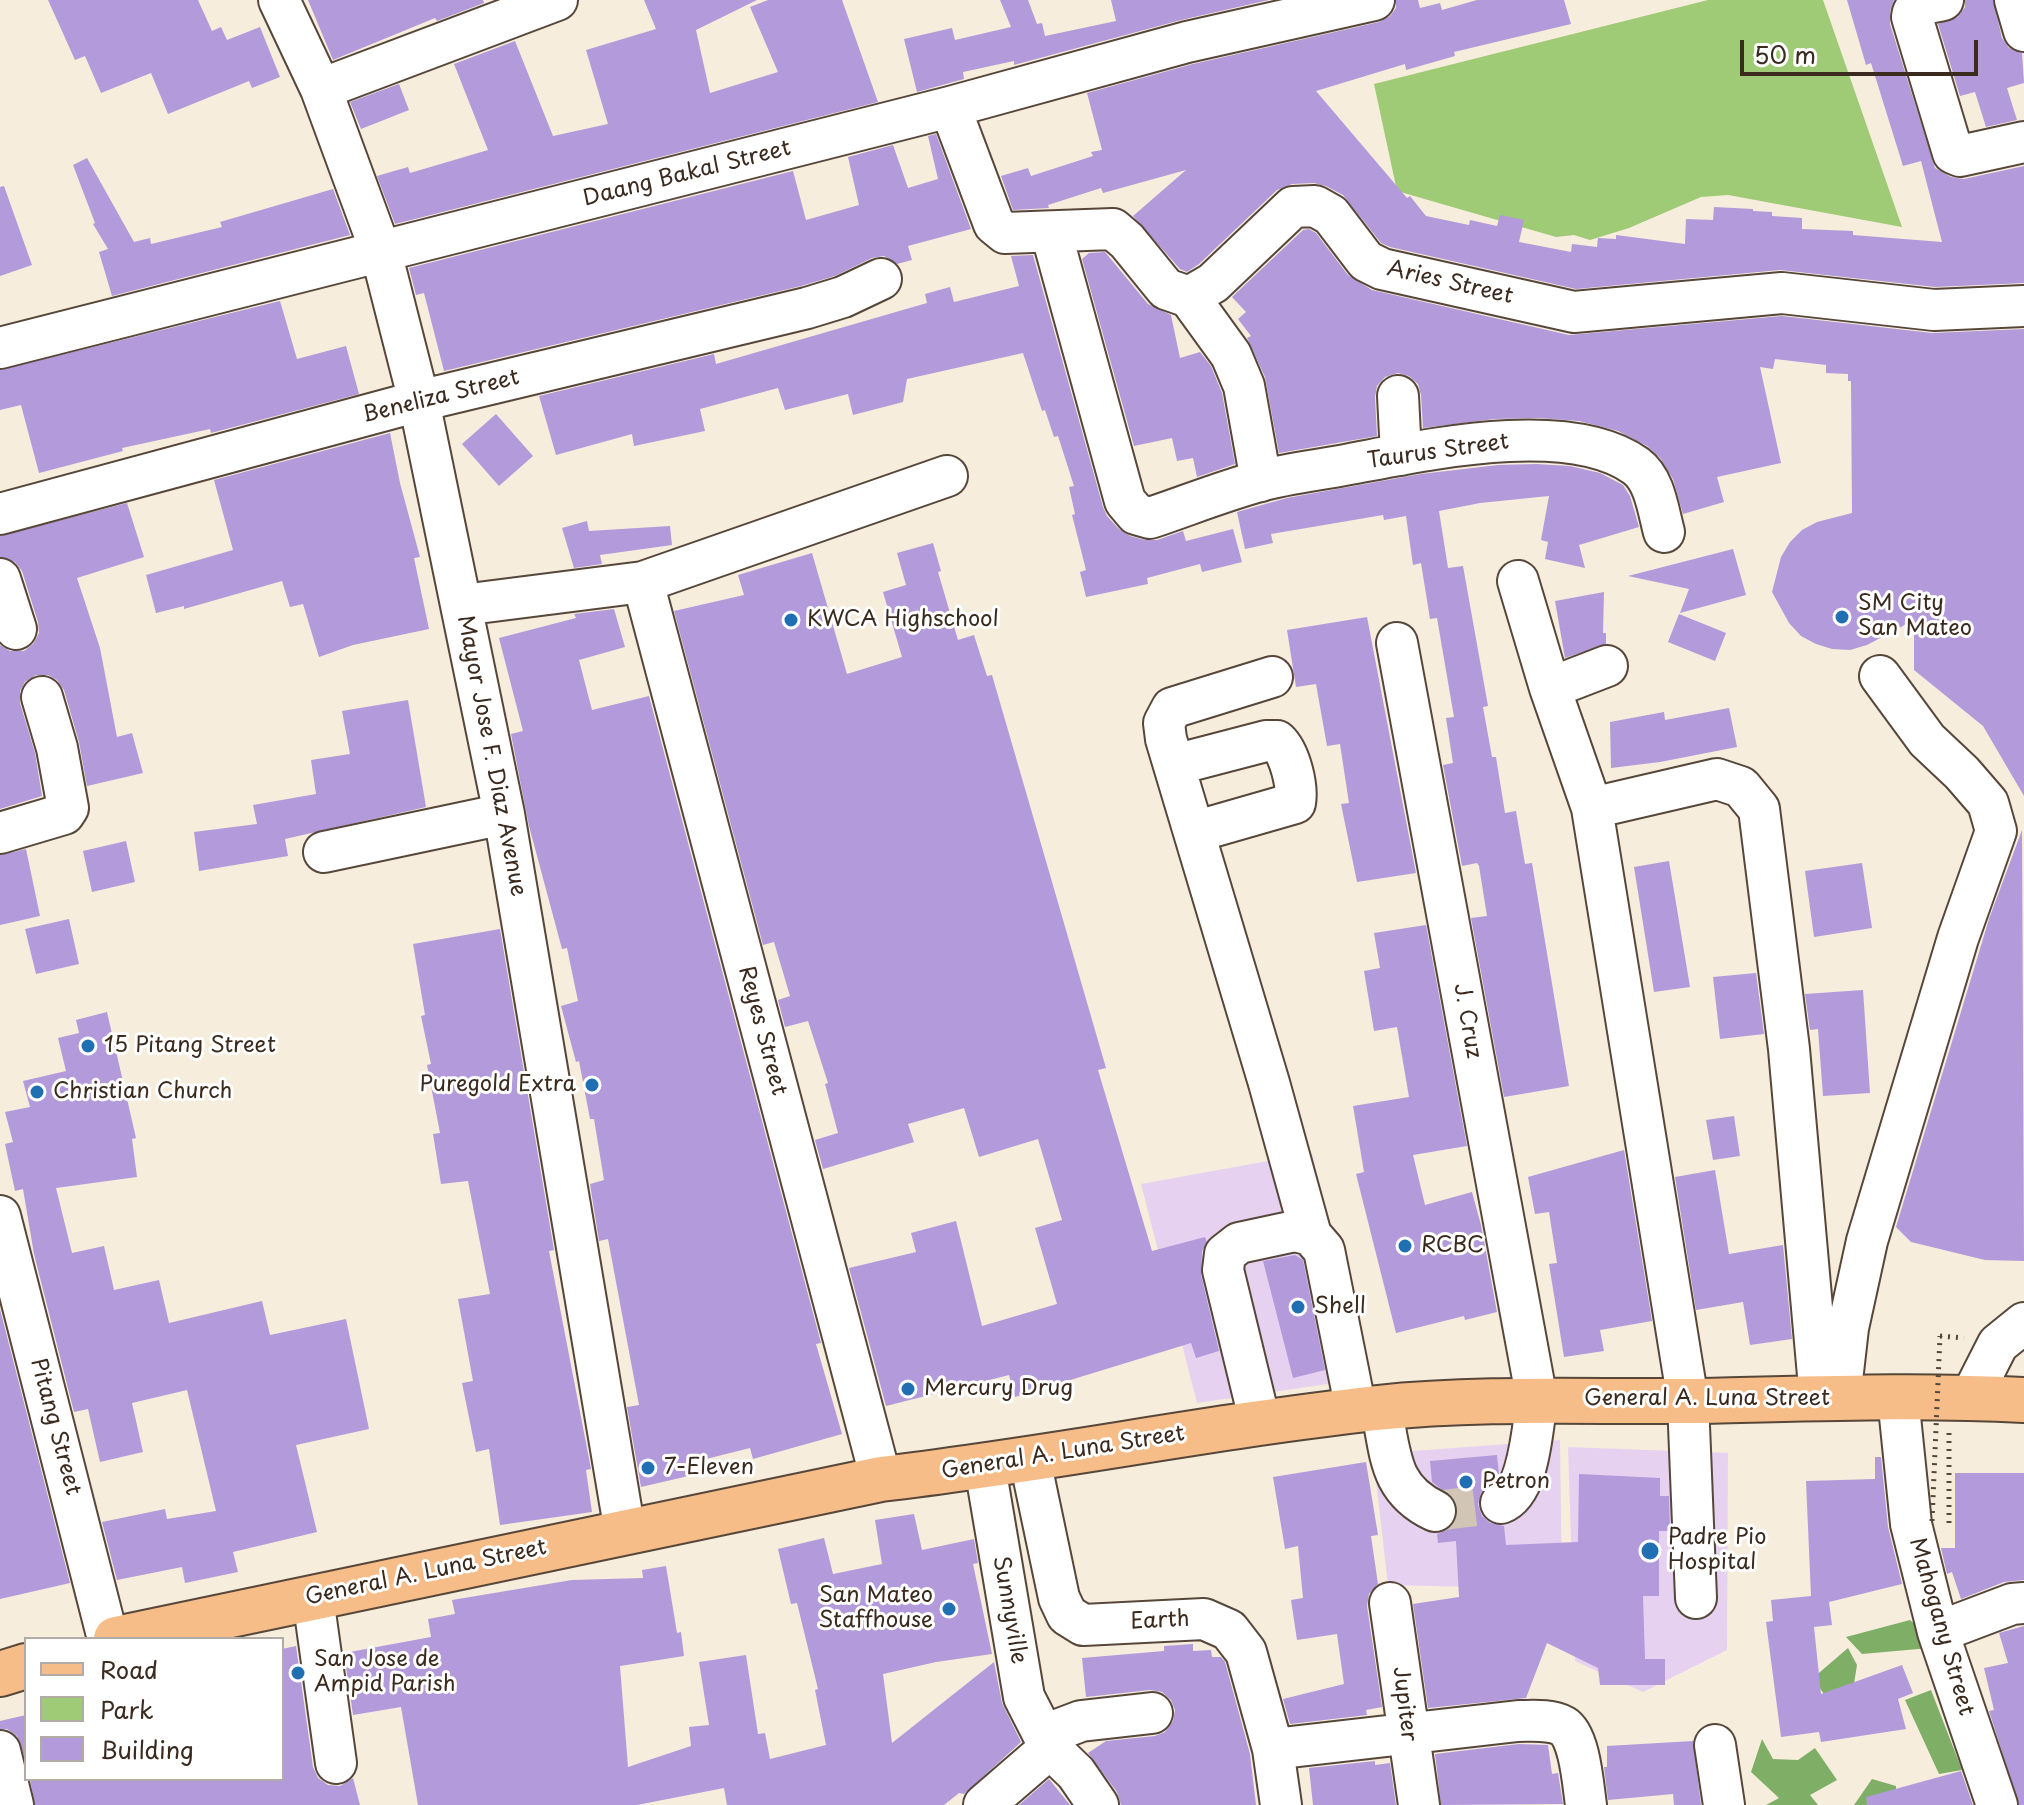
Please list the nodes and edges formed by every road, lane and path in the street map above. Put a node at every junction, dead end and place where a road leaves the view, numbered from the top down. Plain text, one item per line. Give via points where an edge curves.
1 (279, 0) edge
2 (557, 0) edge
3 (1374, 0) edge
4 (1943, 0) edge
5 (2015, 0) edge
6 (2024, 31) edge
7 (321, 89) junction
8 (950, 107) junction
9 (2024, 142) edge
10 (1051, 232) junction
11 (381, 252) junction
12 (881, 279) dead end
13 (1189, 297) junction
14 (2024, 306) edge
15 (0, 348) edge
16 (1398, 396) dead end
17 (419, 401) junction
18 (1401, 455) junction
19 (947, 476) dead end
20 (1261, 481) junction
21 (0, 514) edge
22 (1664, 532) dead end
23 (0, 579) edge
24 (1518, 581) dead end
25 (643, 582) junction
26 (462, 605) junction
27 (16, 629) dead end
28 (1397, 643) dead end
29 (1607, 666) dead end
30 (1880, 676) dead end
31 (1272, 677) dead end
32 (1550, 688) junction
33 (42, 697) dead end
34 (1174, 765) junction
35 (1592, 808) junction
36 (504, 814) junction
37 (1194, 832) junction
38 (0, 833) edge
39 (324, 852) dead end
40 (0, 1216) edge
41 (1311, 1235) junction
42 (2024, 1323) edge
43 (1940, 1336) dead end
44 (1898, 1397) junction
45 (1960, 1397) junction
46 (1830, 1398) junction
47 (1537, 1400) junction
48 (2024, 1400) edge
49 (1688, 1401) junction
50 (1368, 1409) junction
51 (1260, 1422) junction
52 (1030, 1460) junction
53 (985, 1467) junction
54 (881, 1479) junction
55 (1950, 1496) dead end
56 (1501, 1503) dead end
57 (1435, 1511) tunnel mouth
58 (1932, 1521) dead end
59 (625, 1532) junction
60 (313, 1598) junction
61 (1696, 1598) dead end
62 (1390, 1603) dead end
63 (2024, 1603) edge
64 (1938, 1632) junction
65 (107, 1637) edge
66 (126, 1637) edge
67 (24, 1667) edge
68 (0, 1674) edge
69 (1152, 1713) dead end
70 (1409, 1735) junction
71 (1047, 1742) junction
72 (1715, 1745) dead end
73 (1273, 1749) junction
74 (0, 1751) edge
75 (336, 1763) dead end
76 (13, 1805) edge
77 (984, 1805) edge
78 (1098, 1805) edge
79 (1281, 1805) edge
80 (1419, 1805) edge
81 (1586, 1805) edge
82 (1724, 1805) edge
83 (1997, 1805) edge

1 - 7 street, Mayor Jose F. Diaz Avenue
2 - 7 street
3 - 8 street, Daang Bakal Street via 1187,42
4 - 9 street via 1917,7 1912,17 1953,153 1960,156
5 - 6 street
7 - 11 street, Mayor Jose F. Diaz Avenue
8 - 10 street via 994,224 1005,233
8 - 11 street, Daang Bakal Street
10 - 13 street via 1113,229 1166,289
10 - 20 street, Taurus Street via 1125,501 1136,514 1150,518
11 - 15 street, Daang Bakal Street
11 - 17 street, Mayor Jose F. Diaz Avenue
12 - 17 street, Beneliza Street via 807,308
13 - 14 street, Aries Street via 1213,283 1293,207 1315,206 1331,215 1366,261 1382,269 1574,312 1782,293 1934,310
13 - 20 street via 1231,355 1244,386
16 - 18 street
17 - 21 street, Beneliza Street
17 - 26 street, Mayor Jose F. Diaz Avenue
18 - 20 street, Taurus Street
18 - 22 street, Taurus Street via 1490,441 1559,440 1617,455 1645,475
19 - 25 street
23 - 27 street
24 - 32 street
25 - 26 street
25 - 54 street, Reyes Street
26 - 36 street, Mayor Jose F. Diaz Avenue
28 - 47 street, J. Cruz
29 - 32 street
30 - 46 street via 1927,740 1988,803 1996,831 1958,938 1867,1241
31 - 34 street via 1172,708 1164,723
32 - 35 street
33 - 38 street via 68,808 64,814
34 - 37 street
34 - 37 street via 1266,741 1284,747 1295,803
35 - 46 street via 1717,779 1741,787 1759,809
35 - 49 street
36 - 39 street
36 - 59 street, Mayor Jose F. Diaz Avenue
37 - 41 street
40 - 65 street, Pitang Street
41 - 50 street via 1324,1250
41 - 51 street via 1295,1231 1239,1243 1225,1254 1223,1270
42 - 45 street via 1998,1344
43 - 58 path, bridge
44 - 45 main road, General A. Luna Street
44 - 46 main road, General A. Luna Street
44 - 64 street, Mahogany Street via 1911,1524
45 - 48 main road, General A. Luna Street
45 - 55 path
46 - 49 main road, General A. Luna Street
47 - 49 main road, General A. Luna Street
47 - 50 main road, General A. Luna Street
47 - 56 street via 1518,1490
49 - 61 street
50 - 51 main road, General A. Luna Street
50 - 57 street via 1398,1481 1415,1501
51 - 52 main road, General A. Luna Street
52 - 53 main road, General A. Luna Street
52 - 73 street, Earth via 1067,1615 1083,1625 1204,1619 1229,1630 1246,1652
53 - 54 main road, General A. Luna Street
53 - 71 street, Sunnyville via 1024,1697
54 - 59 main road, General A. Luna Street
59 - 60 main road, General A. Luna Street
60 - 66 main road, General A. Luna Street
60 - 75 street
62 - 70 street, Jupiter
63 - 64 street
64 - 83 street, Mahogany Street
67 - 68 main road
69 - 71 street via 1081,1721
70 - 73 street
70 - 80 street, Jupiter
70 - 81 street via 1518,1721 1565,1727 1575,1739
71 - 77 street
71 - 78 street
72 - 82 street
73 - 79 street, Earth
74 - 76 street

